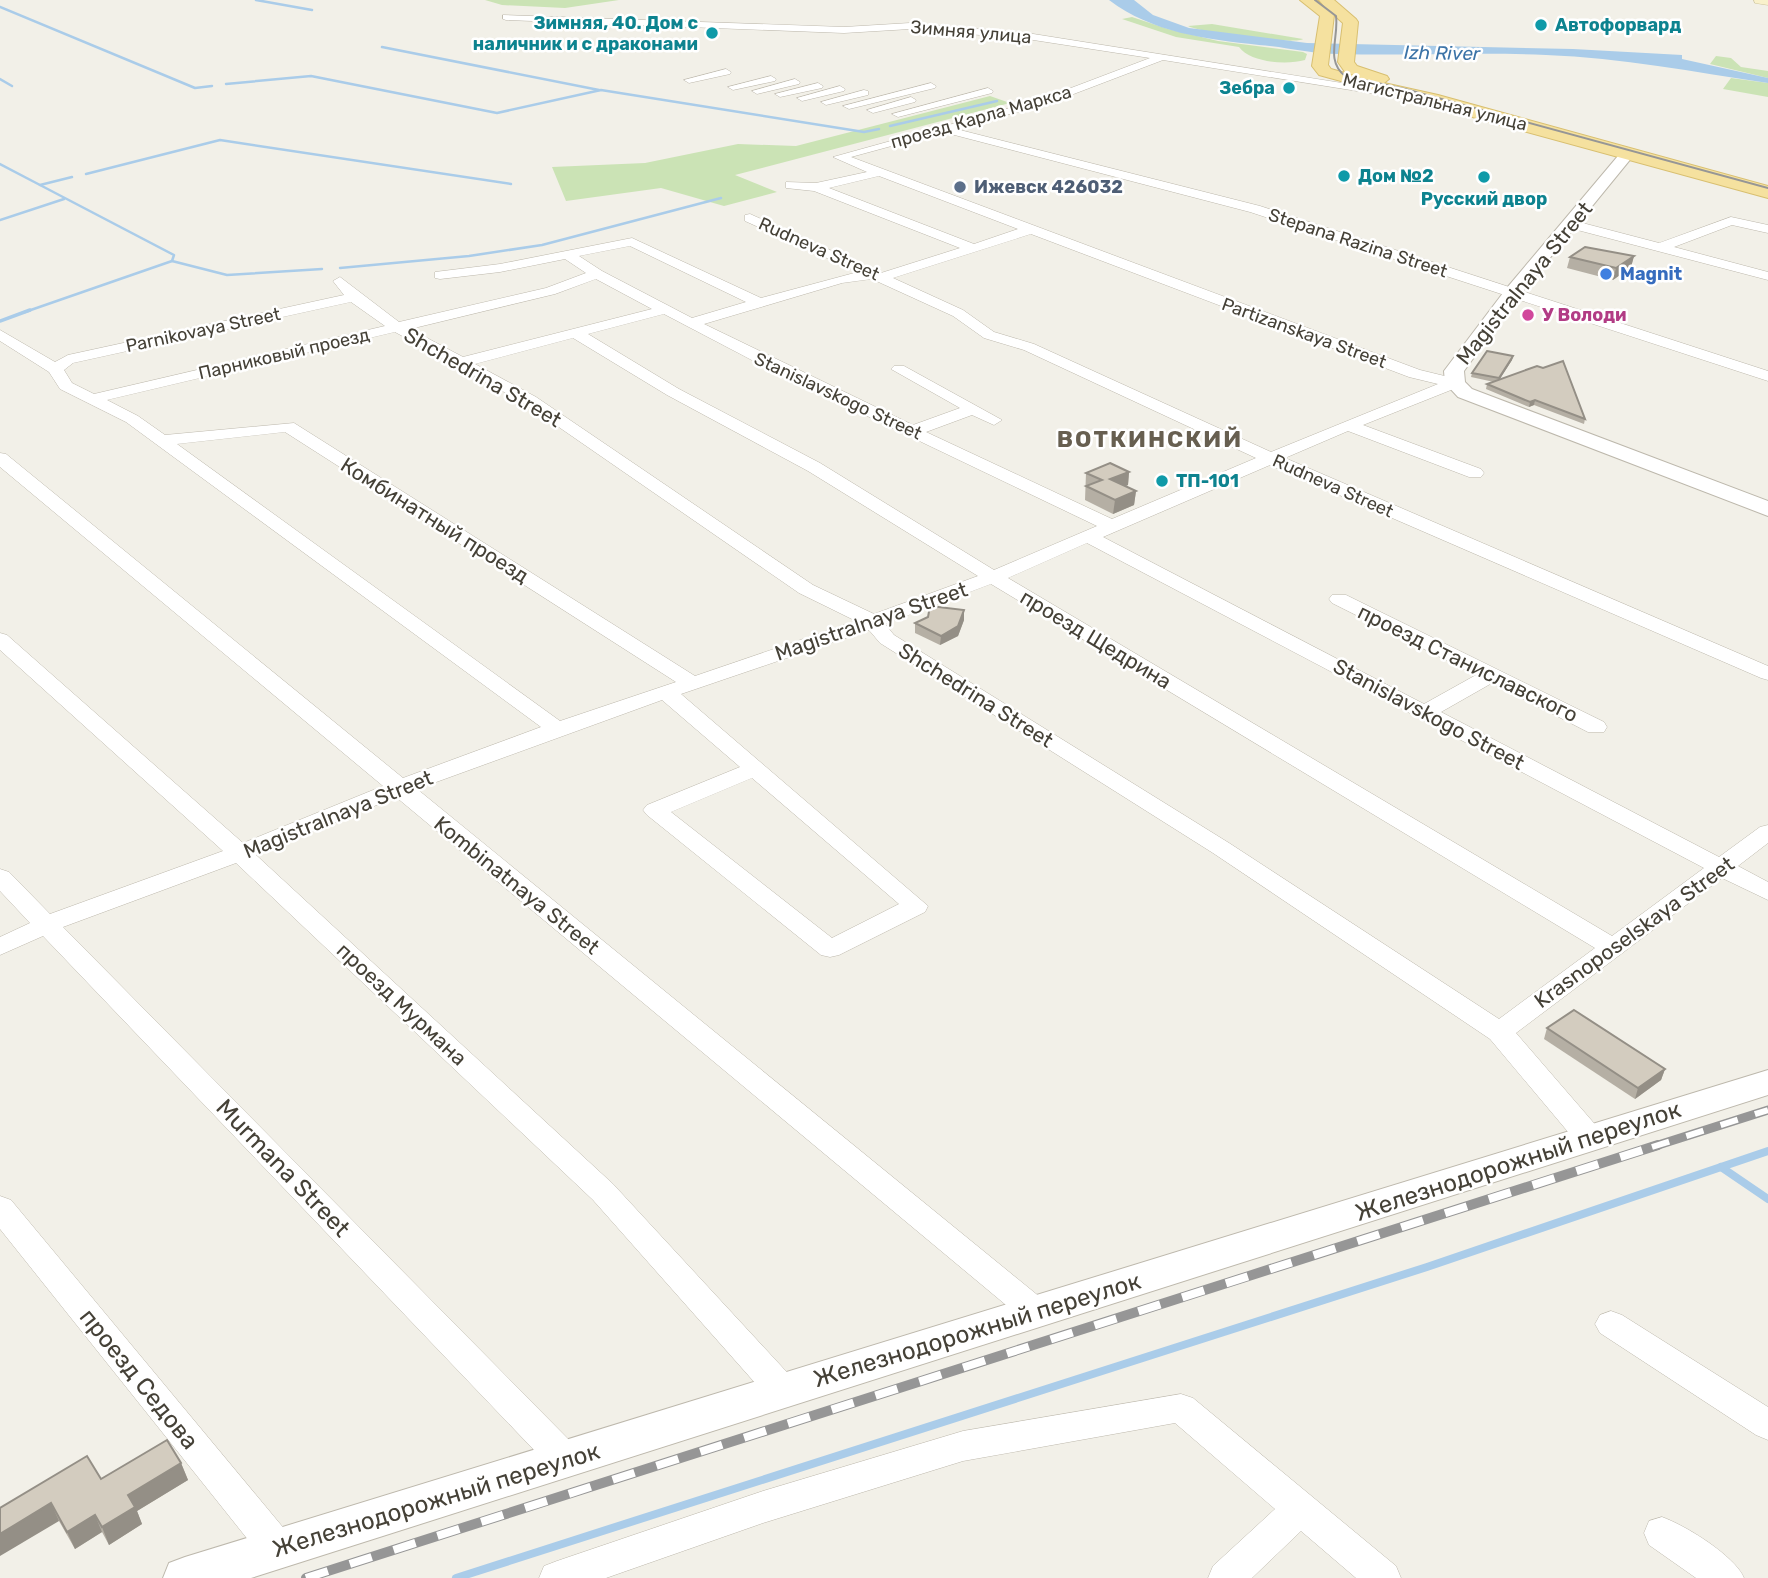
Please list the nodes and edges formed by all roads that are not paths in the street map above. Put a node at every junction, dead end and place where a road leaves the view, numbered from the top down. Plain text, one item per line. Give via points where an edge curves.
1 (1307, 0) edge
2 (1326, 0) edge
3 (1760, 0) edge
4 (1768, 1) edge
5 (506, 17) dead end
6 (1160, 58) junction
7 (1320, 64) junction
8 (699, 69) dead end
9 (726, 72) dead end
10 (752, 74) dead end
11 (780, 76) dead end
12 (1284, 77) junction
13 (810, 78) dead end
14 (841, 80) dead end
15 (871, 82) dead end
16 (711, 83) dead end
17 (901, 84) dead end
18 (930, 86) dead end
19 (733, 87) dead end
20 (959, 89) dead end
21 (757, 91) dead end
22 (988, 91) dead end
23 (780, 94) dead end
24 (802, 98) dead end
25 (1432, 99) junction
26 (826, 102) dead end
27 (849, 106) dead end
28 (873, 110) dead end
29 (898, 114) dead end
30 (943, 129) junction
31 (1630, 150) junction
32 (839, 156) joint
33 (881, 172) junction
34 (1768, 182) edge
35 (790, 185) dead end
36 (816, 187) junction
37 (1768, 192) edge
38 (750, 218) dead end
39 (1572, 223) junction
40 (1033, 229) junction
41 (1768, 229) edge
42 (1664, 246) junction
43 (973, 248) junction
44 (568, 255) junction
45 (597, 274) junction
46 (440, 275) dead end
47 (876, 276) junction
48 (1768, 276) edge
49 (340, 281) dead end
50 (1512, 293) junction
51 (354, 297) junction
52 (760, 303) junction
53 (664, 310) junction
54 (690, 323) junction
55 (398, 328) junction
56 (0, 334) edge
57 (577, 334) junction
58 (459, 363) junction
59 (55, 369) junction
60 (899, 369) dead end
61 (1768, 376) edge
62 (1455, 383) junction
63 (93, 399) junction
64 (973, 409) junction
65 (993, 420) dead end
66 (1348, 425) junction
67 (913, 431) junction
68 (162, 441) junction
69 (0, 458) edge
70 (1272, 459) junction
71 (1475, 473) dead end
72 (1768, 509) edge
73 (1114, 527) junction
74 (1089, 537) junction
75 (993, 577) junction
76 (1339, 599) dead end
77 (872, 621) junction
78 (0, 639) edge
79 (1768, 674) edge
80 (1492, 675) junction
81 (690, 682) junction
82 (664, 691) junction
83 (1425, 712) junction
84 (1596, 727) dead end
85 (557, 729) junction
86 (755, 769) junction
87 (398, 788) junction
88 (1768, 832) edge
89 (240, 853) junction
90 (1722, 868) junction
91 (0, 877) edge
92 (1768, 892) edge
93 (48, 924) junction
94 (0, 947) edge
95 (1612, 948) junction
96 (1500, 1032) junction
97 (1768, 1082) edge
98 (1589, 1138) junction
99 (0, 1208) edge
100 (1035, 1311) junction
101 (1611, 1324) dead end
102 (783, 1391) junction
103 (1181, 1408) joint
104 (1768, 1425) edge
105 (566, 1460) junction
106 (1299, 1510) junction
107 (1662, 1533) dead end
108 (278, 1549) junction
109 (185, 1578) edge
110 (557, 1578) edge
111 (1226, 1578) edge
112 (1383, 1578) edge
113 (1726, 1578) edge

1 - 7 main road, Магистральная улица via 1327,15
2 - 31 main road, Магистральная улица via 1352,22 1346,62 1351,69
3 - 4 main road
5 - 6 street, Зимняя улица via 844,30 910,26 1027,36
6 - 12 street, Зимняя улица
6 - 30 street, проезд Карла Маркса via 1046,101
7 - 12 street via 1307,73
7 - 25 main road, Магистральная улица via 1325,72 1347,80
8 - 9 street via 684,77
10 - 16 street
11 - 19 street
12 - 25 street, Зимняя улица
13 - 21 street
14 - 23 street
15 - 24 street
17 - 26 street
18 - 27 street
20 - 28 street
22 - 29 street
25 - 31 main road, Магистральная улица
30 - 32 street, проезд Карла Маркса
30 - 50 street, Stepana Razina Street via 1231,203
31 - 34 main road
31 - 37 main road
31 - 39 street, Magistralnaya Street
32 - 33 street, Partizanskaya Street
33 - 36 street
33 - 40 street, Partizanskaya Street
35 - 36 street
36 - 43 street
38 - 47 street, Rudneva Street
39 - 42 street
39 - 50 street, Magistralnaya Street
40 - 43 street
40 - 62 street, Partizanskaya Street via 1415,374
41 - 42 street via 1731,221
42 - 48 street
43 - 47 street
44 - 45 street, Stanislavskogo Street
44 - 46 street
44 - 52 street via 632,242
45 - 53 street, Stanislavskogo Street
45 - 55 street, Парниковый проезд via 550,291
47 - 52 street via 841,279
47 - 70 street, Rudneva Street via 958,313 989,335 1029,347
49 - 51 street, Shchedrina Street
50 - 61 street, Stepana Razina Street
50 - 62 street, Magistralnaya Street via 1454,371
51 - 55 street, Shchedrina Street
51 - 59 street, Parnikovaya Street via 68,360
52 - 54 street
53 - 54 street, Stanislavskogo Street
53 - 57 street
54 - 67 street, Stanislavskogo Street
55 - 58 street, Shchedrina Street
55 - 63 street, Парниковый проезд
56 - 59 street
57 - 58 street
57 - 75 street, проезд Щедрина via 673,392 814,467
58 - 77 street, Shchedrina Street via 530,400 806,589
59 - 63 street via 66,386
60 - 64 street
62 - 66 street, Magistralnaya Street
62 - 72 street, Partizanskaya Street via 1465,393
63 - 68 street
64 - 65 street
64 - 67 street
66 - 70 street, Magistralnaya Street
66 - 71 street
67 - 73 street, Stanislavskogo Street
68 - 81 street, Комбинатный проезд via 288,427
68 - 85 street
69 - 87 street, Kombinatnaya Street
70 - 73 street, Magistralnaya Street
70 - 79 street, Rudneva Street
73 - 74 street, Magistralnaya Street
74 - 75 street, Magistralnaya Street
74 - 83 street, Stanislavskogo Street
75 - 77 street, Magistralnaya Street
75 - 95 street, проезд Щедрина
76 - 80 street, проезд Станиславского
77 - 81 street, Magistralnaya Street
77 - 96 street, Shchedrina Street via 887,639 1221,848
78 - 89 street, проезд Мурмана
80 - 83 street
80 - 84 street, проезд Станиславского
81 - 82 street, Magistralnaya Street
82 - 85 street, Magistralnaya Street
82 - 86 street
83 - 90 street, Stanislavskogo Street
85 - 87 street, Magistralnaya Street
86 - 86 street via 655,810 830,949 916,906
87 - 89 street, Magistralnaya Street
87 - 100 street, Kombinatnaya Street
88 - 90 street, Krasnoposelskaya Street
89 - 93 street, Magistralnaya Street
89 - 102 street, проезд Мурмана via 603,1192
90 - 92 street, Stanislavskogo Street
90 - 95 street, Krasnoposelskaya Street
91 - 93 street, Murmana Street
93 - 94 street, Magistralnaya Street
93 - 105 street, Murmana Street
95 - 96 street, Krasnoposelskaya Street
96 - 98 street, Shchedrina Street
97 - 98 street, Железнодорожный переулок
98 - 100 street, Железнодорожный переулок
99 - 108 street, проезд Седова
100 - 102 street, Железнодорожный переулок
101 - 104 street
102 - 105 street, Железнодорожный переулок
103 - 106 street
103 - 110 street via 963,1446 764,1507
105 - 108 street, Железнодорожный переулок
106 - 111 street
106 - 112 street
107 - 113 street
108 - 109 street, Железнодорожный переулок

